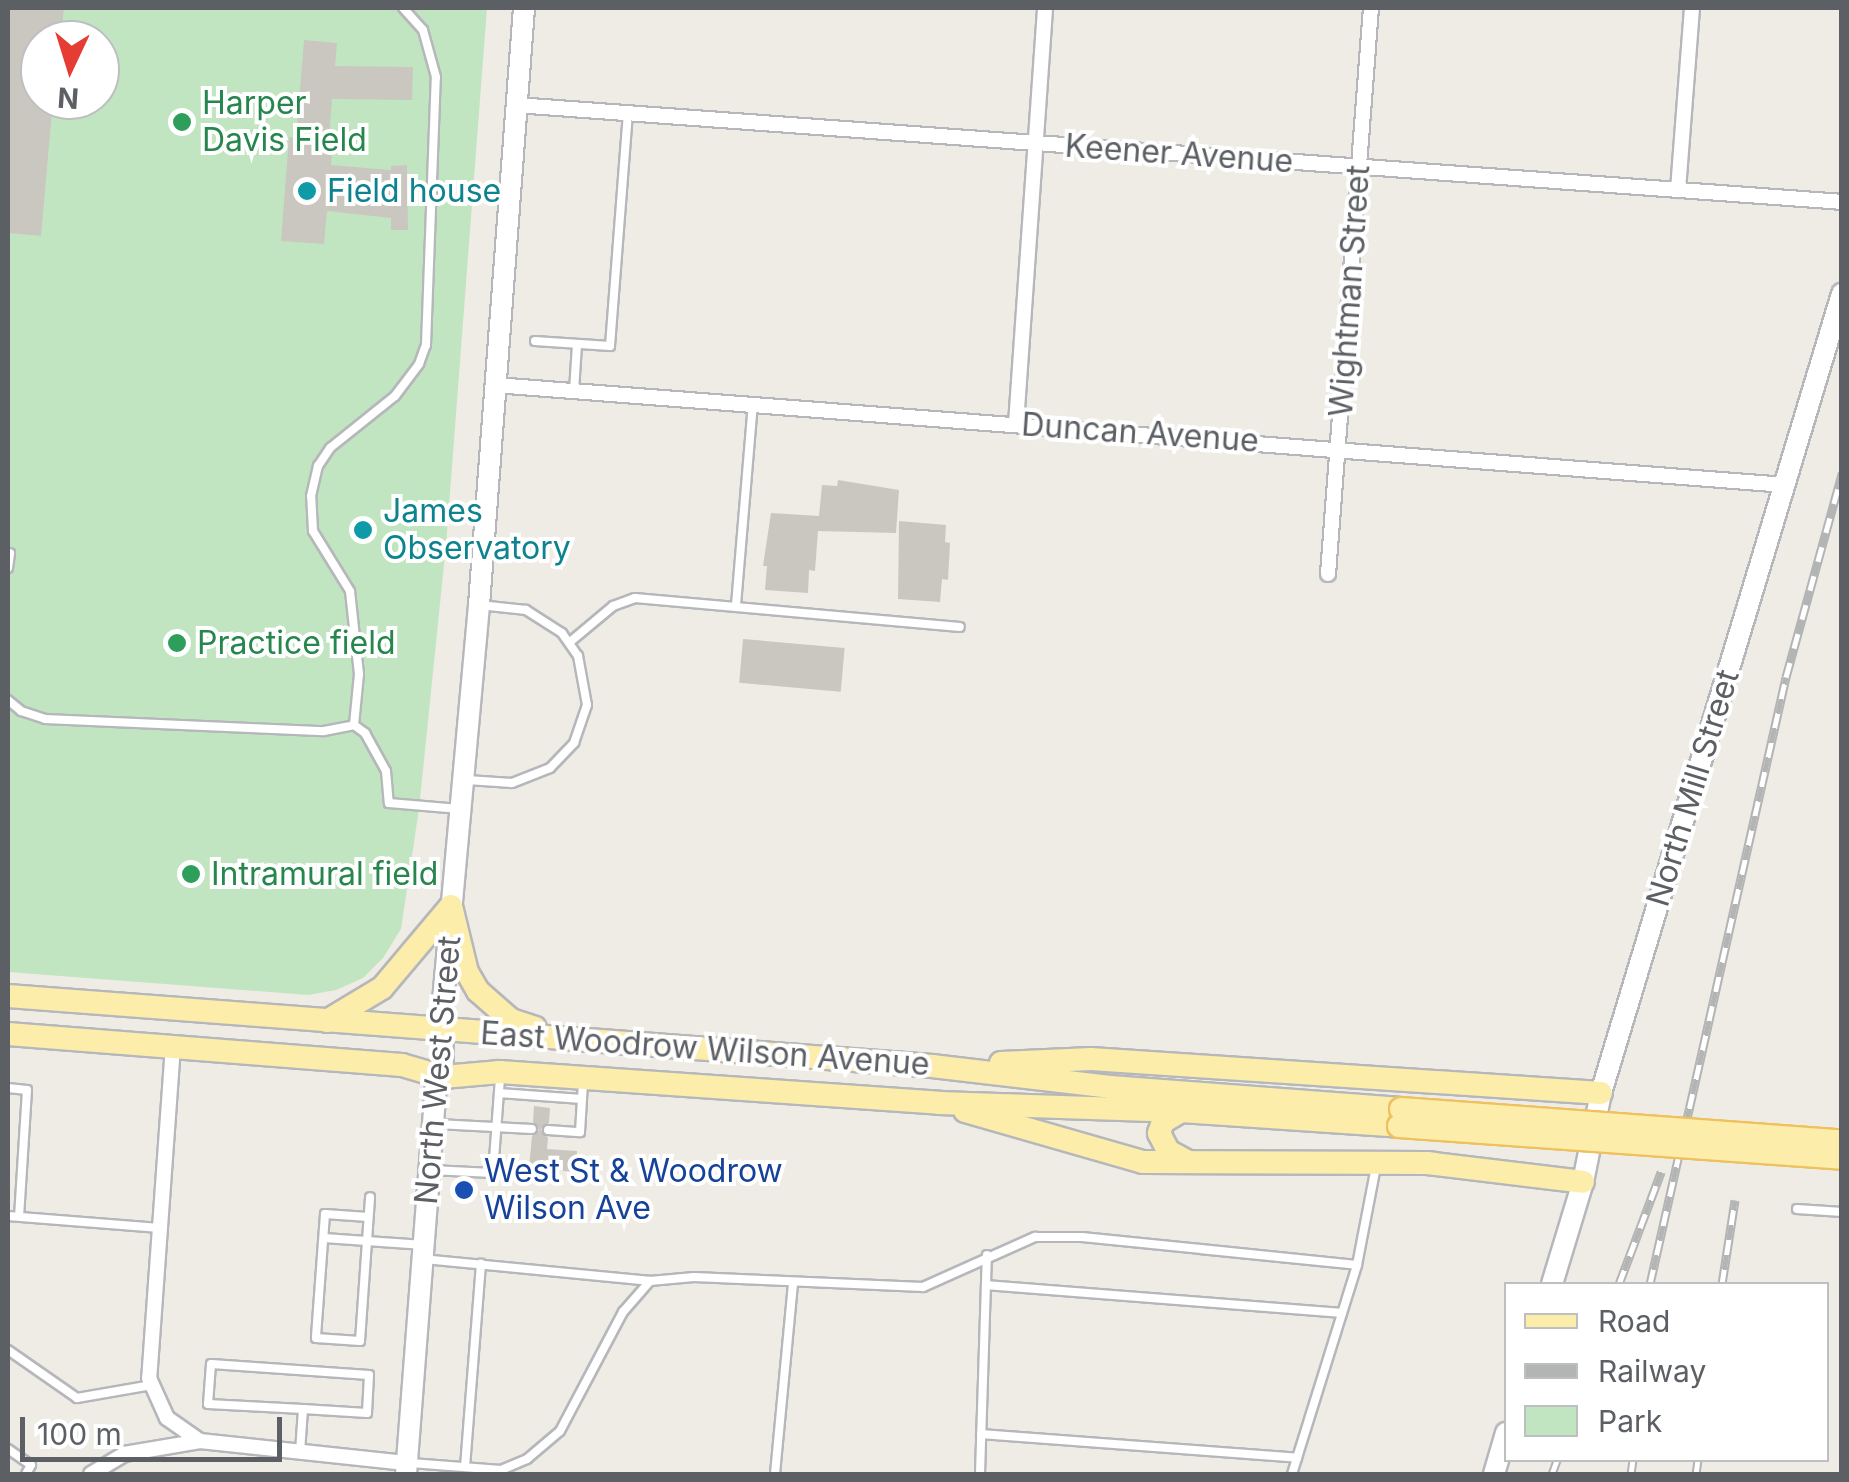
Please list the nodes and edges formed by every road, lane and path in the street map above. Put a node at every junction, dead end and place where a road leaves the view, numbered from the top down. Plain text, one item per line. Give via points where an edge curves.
1 (403, 8) edge
2 (524, 8) edge
3 (1046, 8) edge
4 (1371, 8) edge
5 (1692, 8) edge
6 (516, 106) junction
7 (628, 114) junction
8 (1036, 143) junction
9 (1359, 167) junction
10 (1678, 190) junction
11 (1842, 202) edge
12 (1842, 294) edge
13 (536, 341) dead end
14 (577, 344) junction
15 (495, 385) junction
16 (574, 390) junction
17 (753, 403) junction
18 (1016, 424) junction
19 (1338, 449) junction
20 (1785, 485) junction
21 (10, 554) dead end
22 (8, 568) edge
23 (1328, 574) dead end
24 (479, 604) junction
25 (736, 605) junction
26 (960, 626) dead end
27 (570, 642) junction
28 (8, 700) edge
29 (354, 725) junction
30 (462, 780) junction
31 (460, 809) junction
32 (451, 906) junction
33 (8, 996) edge
34 (327, 1021) junction
35 (441, 1030) junction
36 (8, 1034) edge
37 (572, 1039) junction
38 (173, 1046) junction
39 (932, 1066) junction
40 (443, 1077) junction
41 (500, 1083) junction
42 (8, 1088) edge
43 (583, 1089) junction
44 (1601, 1093) junction
45 (938, 1103) junction
46 (1181, 1111) junction
47 (1400, 1118) junction
48 (434, 1124) junction
49 (497, 1128) junction
50 (532, 1130) dead end
51 (548, 1130) dead end
52 (1842, 1140) edge
53 (1842, 1158) edge
54 (1190, 1163) junction
55 (1376, 1166) junction
56 (430, 1170) junction
57 (1584, 1182) junction
58 (370, 1197) dead end
59 (1798, 1209) dead end
60 (1842, 1212) edge
61 (8, 1216) edge
62 (20, 1216) junction
63 (368, 1217) junction
64 (160, 1228) junction
65 (324, 1238) junction
66 (366, 1241) junction
67 (423, 1252) junction
68 (987, 1255) junction
69 (481, 1264) junction
70 (1356, 1265) junction
71 (650, 1281) junction
72 (793, 1282) junction
73 (1553, 1282) edge
74 (986, 1285) junction
75 (1342, 1313) junction
76 (8, 1350) edge
77 (150, 1382) junction
78 (303, 1409) junction
79 (981, 1434) junction
80 (1504, 1440) edge
81 (200, 1441) junction
82 (8, 1449) edge
83 (300, 1452) junction
84 (1297, 1458) junction
85 (466, 1467) junction
86 (406, 1469) edge
87 (26, 1474) edge
88 (91, 1474) edge
89 (775, 1474) edge
90 (980, 1474) edge
91 (1292, 1474) edge
92 (1494, 1474) edge

1 - 29 lane via 423,30 436,77 426,344 395,396 330,448 311,496 314,531 350,591 359,674
2 - 6 street, North West Street
3 - 8 street
4 - 9 street, Wightman Street
5 - 10 street
6 - 7 street, Keener Avenue
6 - 15 street, North West Street
7 - 8 street, Keener Avenue
7 - 14 lane via 610,346
8 - 9 street, Keener Avenue
8 - 18 street
9 - 10 street, Keener Avenue
9 - 19 street, Wightman Street
10 - 11 street, Keener Avenue
12 - 20 street, North Mill Street
13 - 14 lane
14 - 16 lane
15 - 16 street, Duncan Avenue
15 - 24 street, North West Street
16 - 17 street, Duncan Avenue
17 - 18 street, Duncan Avenue
17 - 25 lane
18 - 19 street, Duncan Avenue
19 - 20 street, Duncan Avenue
19 - 23 street, Wightman Street
20 - 44 street, North Mill Street
21 - 22 lane
24 - 27 lane via 536,614
24 - 30 street, North West Street
25 - 26 lane
25 - 27 lane via 629,599
27 - 30 lane via 587,695 569,751 528,780
28 - 29 lane via 46,719 324,731
29 - 31 lane via 386,770 389,803
30 - 31 street, North West Street
31 - 32 street, North West Street
32 - 34 main road via 382,988
32 - 35 street, North West Street
32 - 37 main road via 478,991 510,1020
33 - 34 main road, East Woodrow Wilson Avenue
34 - 35 main road, East Woodrow Wilson Avenue
35 - 37 main road, East Woodrow Wilson Avenue
35 - 40 street, North West Street
36 - 38 main road, East Woodrow Wilson Avenue
37 - 39 main road, East Woodrow Wilson Avenue
38 - 40 main road, East Woodrow Wilson Avenue via 402,1065
38 - 64 street
39 - 44 main road via 1091,1059
39 - 47 main road, East Woodrow Wilson Avenue
40 - 41 main road, East Woodrow Wilson Avenue
40 - 48 street, North West Street via 436,1086
41 - 43 main road, East Woodrow Wilson Avenue
41 - 49 lane
42 - 62 lane via 27,1090
43 - 45 main road, East Woodrow Wilson Avenue
43 - 51 lane via 580,1132
44 - 57 street, North Mill Street
45 - 46 main road, East Woodrow Wilson Avenue
45 - 54 main road via 1106,1154
46 - 47 main road, East Woodrow Wilson Avenue
46 - 54 main road via 1159,1133 1168,1151
47 - 52 main road, bridge
47 - 53 main road, bridge
48 - 49 lane
48 - 56 street, North West Street
49 - 50 lane
49 - 56 lane via 493,1174
54 - 55 main road
55 - 57 main road via 1427,1163
55 - 70 lane
56 - 67 street, North West Street
57 - 73 street, North Mill Street
58 - 63 lane
59 - 60 lane
61 - 62 lane
62 - 64 lane
63 - 65 lane via 325,1214
63 - 66 lane
64 - 77 street
65 - 66 lane
65 - 66 lane via 316,1338 360,1341
66 - 67 lane
67 - 69 lane
67 - 86 street, North West Street
68 - 70 lane via 1035,1237 1082,1237
68 - 72 lane via 923,1287
68 - 74 lane
69 - 71 lane
69 - 85 lane
70 - 75 lane
71 - 72 lane
71 - 85 lane via 623,1312 560,1431 527,1460 501,1470
72 - 89 lane
74 - 75 lane
74 - 79 lane
75 - 84 lane
76 - 77 lane via 77,1398
77 - 81 street via 168,1418
78 - 78 lane via 367,1413 370,1374 210,1364 208,1404
78 - 83 lane
79 - 84 lane
79 - 90 lane
80 - 92 street
81 - 83 street
81 - 88 street via 124,1454
82 - 87 lane via 32,1465
83 - 86 street
84 - 91 lane
85 - 86 lane

